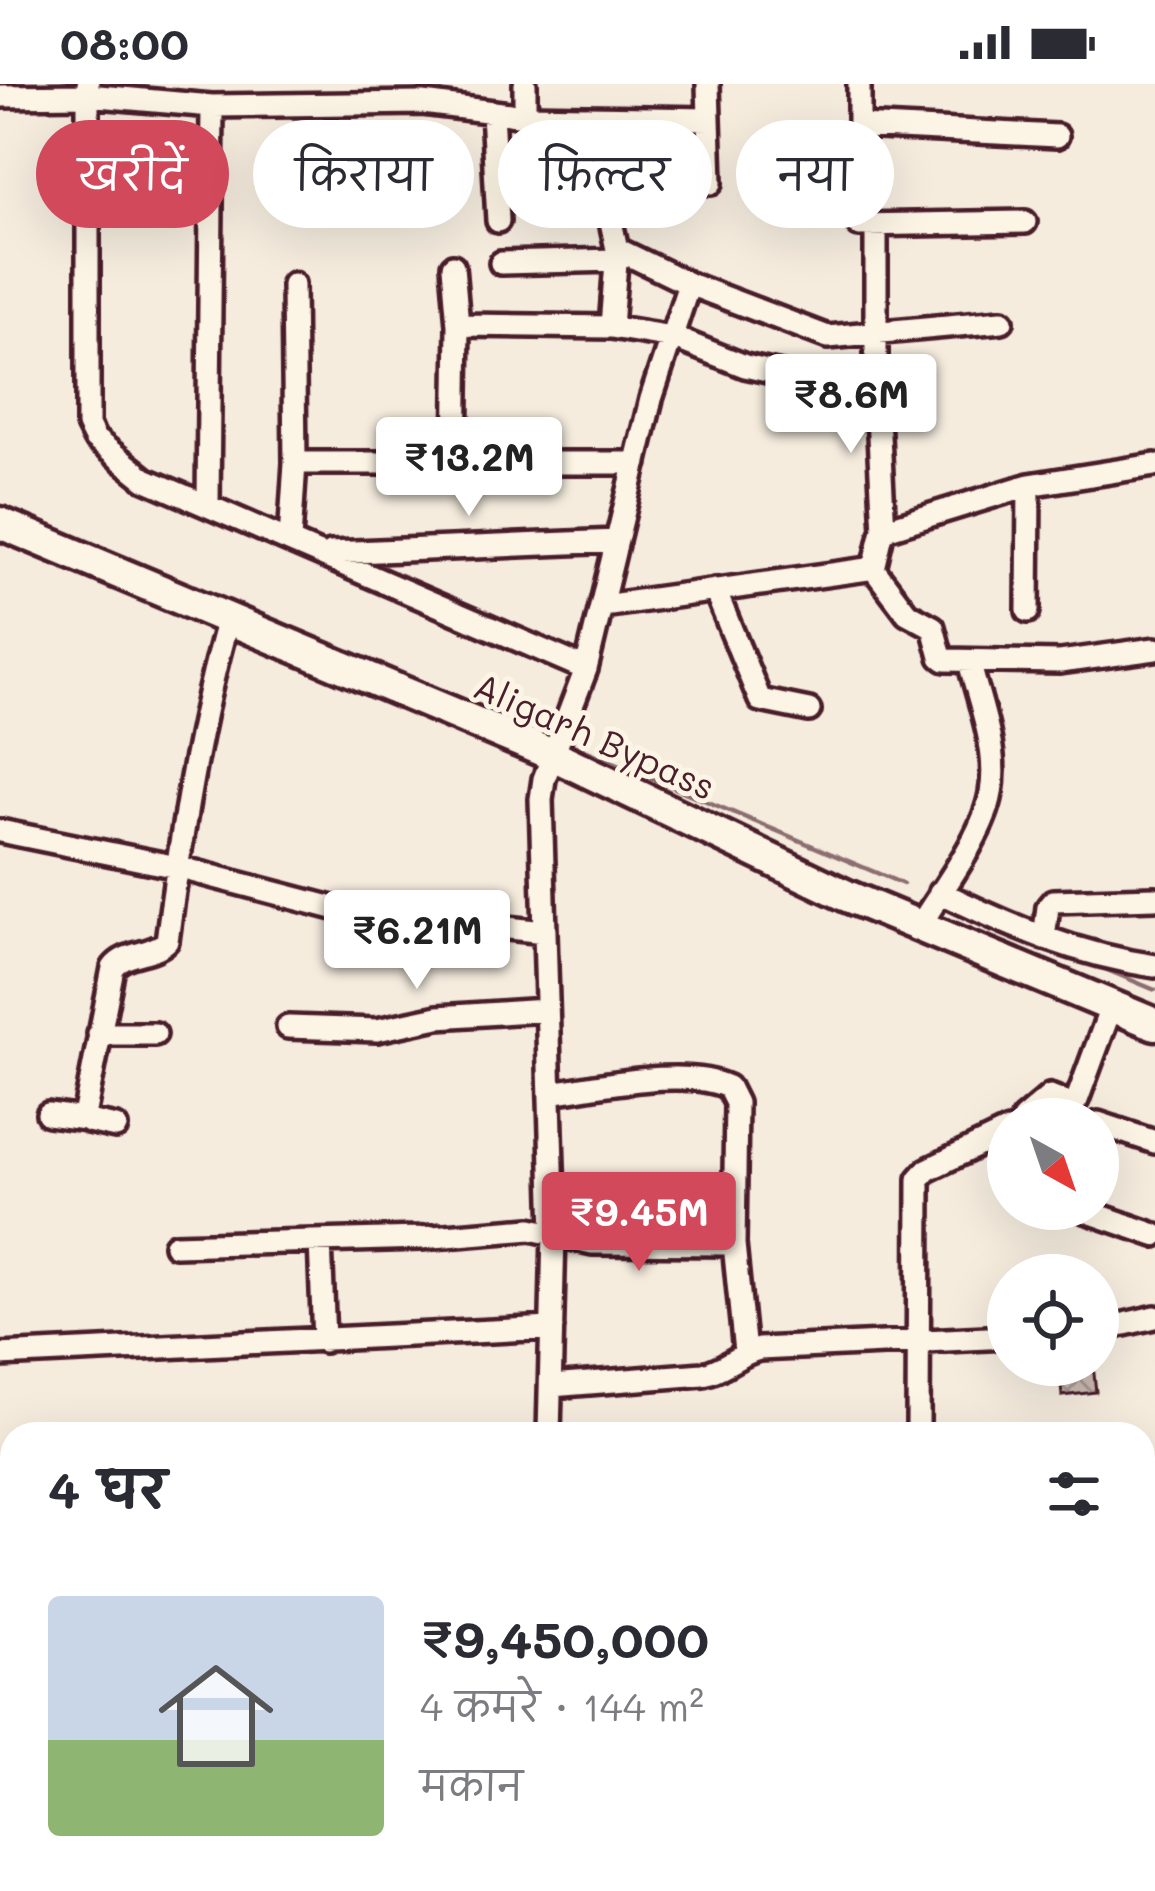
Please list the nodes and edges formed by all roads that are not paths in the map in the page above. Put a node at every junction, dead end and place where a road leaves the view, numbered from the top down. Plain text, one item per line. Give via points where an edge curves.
1 (525, 84) edge
2 (708, 84) edge
3 (860, 84) edge
4 (87, 90) edge
5 (0, 96) edge
6 (212, 106) junction
7 (492, 112) junction
8 (525, 116) junction
9 (588, 117) junction
10 (709, 119) joint
11 (860, 120) edge
12 (894, 127) edge
13 (1057, 136) dead end
14 (498, 221) dead end
15 (1025, 222) dead end
16 (894, 225) edge
17 (876, 228) edge
18 (616, 254) junction
19 (500, 263) dead end
20 (453, 266) dead end
21 (293, 284) dead end
22 (688, 284) junction
23 (1002, 321) dead end
24 (458, 325) junction
25 (611, 327) junction
26 (877, 332) junction
27 (672, 337) junction
28 (785, 375) dead end
29 (456, 461) junction
30 (295, 463) junction
31 (636, 463) junction
32 (1155, 465) edge
33 (1029, 485) junction
34 (208, 504) junction
35 (0, 523) edge
36 (884, 531) junction
37 (290, 540) junction
38 (617, 541) junction
39 (323, 553) junction
40 (873, 568) junction
41 (716, 590) junction
42 (603, 606) junction
43 (1028, 610) dead end
44 (228, 619) junction
45 (1155, 650) edge
46 (969, 662) junction
47 (586, 669) junction
48 (809, 710) dead end
49 (560, 744) junction
50 (0, 832) edge
51 (177, 867) junction
52 (940, 892) junction
53 (1155, 898) edge
54 (919, 927) junction
55 (544, 932) junction
56 (1044, 938) junction
57 (1155, 966) edge
58 (1112, 1005) junction
59 (546, 1010) junction
60 (1155, 1024) edge
61 (288, 1027) dead end
62 (99, 1034) junction
63 (155, 1034) dead end
64 (550, 1093) junction
65 (1078, 1098) edge
66 (48, 1114) dead end
67 (85, 1119) junction
68 (116, 1127) dead end
69 (1119, 1130) edge
70 (987, 1141) edge
71 (1155, 1142) edge
72 (1119, 1223) edge
73 (554, 1233) junction
74 (1155, 1235) edge
75 (320, 1241) junction
76 (734, 1244) junction
77 (175, 1245) dead end
78 (1155, 1317) edge
79 (1119, 1325) edge
80 (552, 1328) junction
81 (987, 1337) edge
82 (916, 1339) junction
83 (324, 1341) junction
84 (745, 1352) junction
85 (0, 1355) edge
86 (551, 1386) junction
87 (550, 1422) edge
88 (911, 1422) edge

1 - 8 street
2 - 10 street
3 - 11 street
4 - 5 street
4 - 6 street
4 - 34 street via 91,433 134,472
6 - 7 street via 423,103
6 - 34 street
7 - 8 street
7 - 14 street
8 - 9 street
9 - 10 street
9 - 18 street
12 - 13 street
15 - 16 street
17 - 26 street
18 - 19 street
18 - 22 street
18 - 25 street
20 - 24 street
21 - 30 street
22 - 26 street via 813,334
22 - 27 street
23 - 26 street
24 - 25 street
24 - 29 street
25 - 27 street
26 - 36 street
27 - 28 street
27 - 31 street
29 - 30 street
29 - 31 street
30 - 37 street
31 - 38 street
32 - 33 street
33 - 36 street
33 - 43 street
34 - 37 street
35 - 44 highway, Aligarh Bypass
36 - 40 street
37 - 39 street
38 - 39 street
38 - 42 street
39 - 47 street
40 - 41 street
40 - 46 street via 907,613 934,627 942,659
41 - 42 street
41 - 48 street via 760,700
42 - 47 street
44 - 49 highway, Aligarh Bypass
44 - 51 street via 192,761
45 - 46 street via 1078,661
46 - 52 street via 990,746 991,794
47 - 49 street
49 - 54 highway, Aligarh Bypass
49 - 55 street via 541,800
50 - 51 street
51 - 55 street via 338,909
51 - 62 street via 167,941 115,963
52 - 54 street
52 - 56 street
53 - 56 street via 1053,901
54 - 58 highway, Aligarh Bypass
55 - 59 street
56 - 57 street
58 - 60 highway, Aligarh Bypass
58 - 65 street
59 - 61 street via 377,1030
59 - 64 street
62 - 63 street
62 - 67 street
64 - 73 street
64 - 76 street via 661,1080 728,1087 736,1103
66 - 67 street
67 - 68 street
69 - 71 street
70 - 82 street via 919,1180
72 - 74 street
73 - 75 street
73 - 76 street via 592,1243
73 - 80 street
75 - 77 street
75 - 83 street
76 - 84 street
78 - 79 street
80 - 83 street
80 - 86 street
81 - 82 street
82 - 84 street
82 - 88 street
83 - 85 street
84 - 86 street via 704,1374
86 - 87 street

